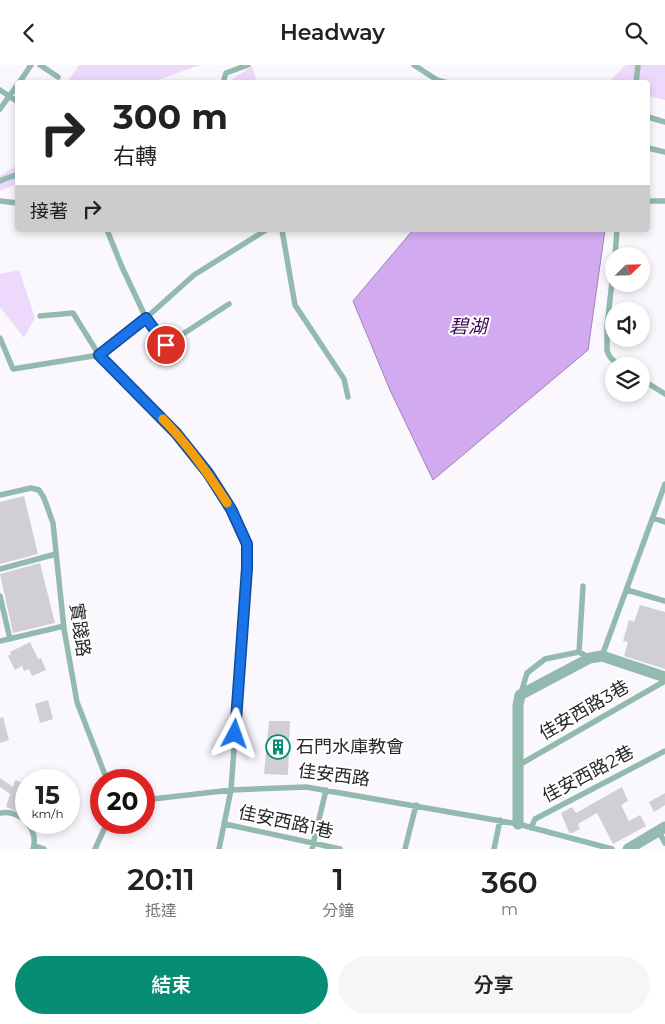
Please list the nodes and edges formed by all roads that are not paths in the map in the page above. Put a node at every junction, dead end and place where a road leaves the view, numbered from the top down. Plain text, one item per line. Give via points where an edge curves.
1 (31, 65) edge
2 (40, 65) edge
3 (248, 65) edge
4 (414, 65) edge
5 (638, 65) edge
6 (426, 73) junction
7 (58, 77) dead end
8 (20, 80) edge
9 (224, 80) edge
10 (429, 80) edge
11 (437, 80) edge
12 (636, 80) edge
13 (15, 87) edge
14 (0, 89) edge
15 (9, 96) junction
16 (15, 100) edge
17 (0, 109) edge
18 (650, 118) edge
19 (665, 122) edge
20 (650, 149) edge
21 (665, 153) edge
22 (15, 176) edge
23 (0, 181) edge
24 (0, 201) edge
25 (650, 201) edge
26 (665, 201) edge
27 (15, 203) edge
28 (108, 232) edge
29 (263, 232) edge
30 (282, 232) edge
31 (617, 232) edge
32 (616, 247) edge
33 (611, 293) edge
34 (229, 304) dead end
35 (40, 316) dead end
36 (146, 318) junction
37 (0, 338) edge
38 (99, 355) junction
39 (610, 357) edge
40 (650, 385) edge
41 (665, 394) edge
42 (348, 397) dead end
43 (665, 484) edge
44 (0, 495) edge
45 (653, 518) junction
46 (665, 522) edge
47 (56, 555) junction
48 (0, 569) edge
49 (583, 586) dead end
50 (627, 589) junction
51 (0, 596) edge
52 (665, 601) edge
53 (64, 625) junction
54 (10, 639) junction
55 (0, 641) edge
56 (578, 652) junction
57 (602, 656) junction
58 (590, 658) junction
59 (665, 677) edge
60 (665, 681) edge
61 (520, 695) junction
62 (665, 751) edge
63 (519, 765) junction
64 (102, 769) edge
65 (231, 790) junction
66 (326, 790) junction
67 (155, 800) edge
68 (416, 805) junction
69 (0, 813) edge
70 (15, 814) edge
71 (500, 820) junction
72 (225, 824) junction
73 (518, 824) junction
74 (531, 828) junction
75 (662, 828) edge
76 (34, 834) edge
77 (102, 834) edge
78 (665, 843) edge
79 (312, 846) edge
80 (34, 848) edge
81 (44, 849) edge
82 (95, 849) edge
83 (219, 849) edge
84 (340, 849) edge
85 (405, 849) edge
86 (494, 849) edge
87 (612, 849) edge
88 (628, 849) edge

1 - 8 lane
2 - 7 lane
3 - 9 lane via 226,73
4 - 6 lane
5 - 12 lane
6 - 10 lane
6 - 11 lane
13 - 15 lane
14 - 15 lane
15 - 16 lane
15 - 17 lane
18 - 19 lane
20 - 21 lane
22 - 23 lane
24 - 27 lane
25 - 26 lane
28 - 36 lane
29 - 36 lane via 194,275
30 - 42 lane via 295,305 344,379
31 - 32 lane
33 - 39 lane via 607,326
34 - 36 lane via 166,345
35 - 38 lane via 74,313
36 - 38 lane
37 - 38 lane via 13,369
38 - 65 lane via 176,433 202,466 231,509 247,544
40 - 41 lane
43 - 45 lane
44 - 47 lane, 實踐路 via 31,488 39,490 53,523
45 - 46 lane
45 - 50 lane
47 - 48 lane
47 - 53 lane, 實踐路
49 - 56 lane
50 - 52 lane
50 - 57 lane
51 - 54 lane
53 - 54 lane
53 - 64 lane, 實踐路 via 77,702
54 - 55 lane
56 - 58 lane
56 - 61 lane via 545,659 528,673
57 - 58 street
57 - 59 street
58 - 61 street
60 - 63 lane, 佳安西路3巷
61 - 63 street
62 - 74 lane, 佳安西路2巷 via 535,819
63 - 73 street
65 - 66 lane, 佳安西路 via 306,787
65 - 67 lane, 佳安西路
65 - 72 lane
66 - 68 lane, 佳安西路
66 - 79 lane
68 - 71 lane, 佳安西路
68 - 85 lane
69 - 70 lane
71 - 73 lane, 佳安西路
71 - 86 lane
72 - 79 lane, 佳安西路1巷
72 - 83 lane
73 - 74 lane, 佳安西路
74 - 87 lane, 佳安西路
75 - 78 lane
75 - 88 street
76 - 80 lane
77 - 82 lane
79 - 84 lane, 佳安西路1巷
80 - 81 lane

